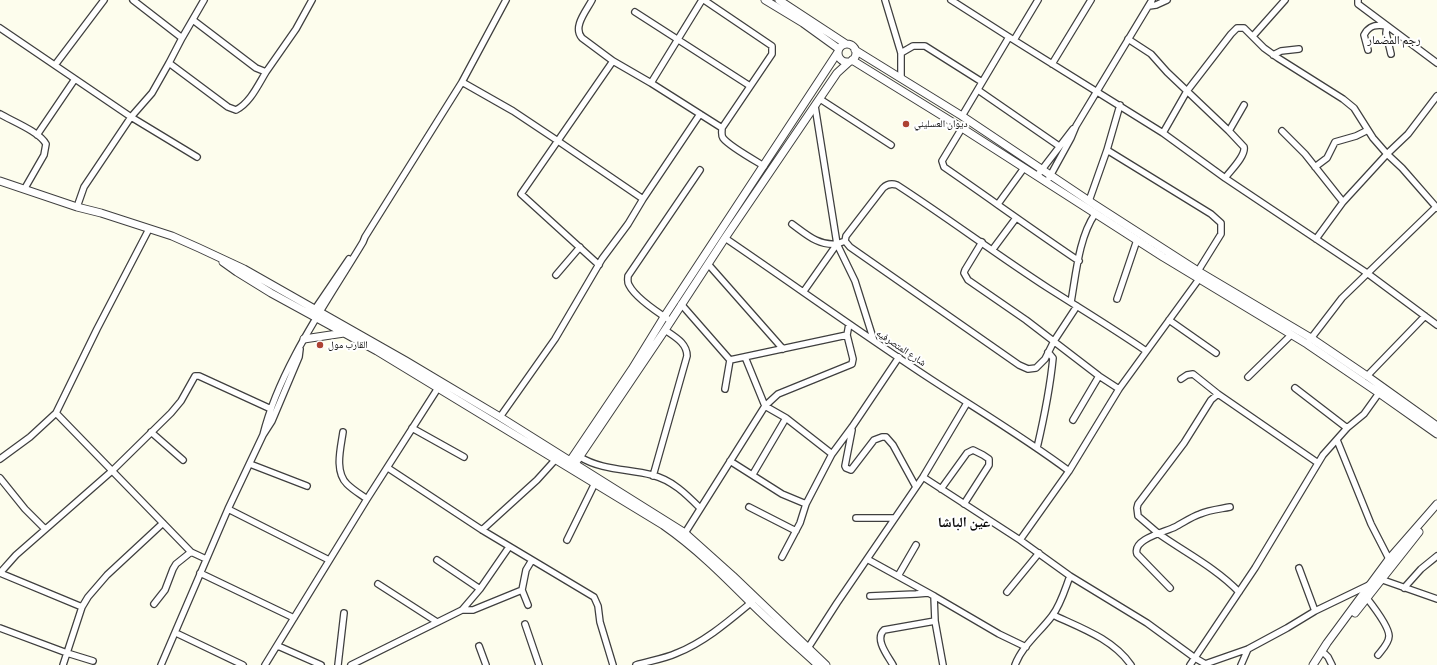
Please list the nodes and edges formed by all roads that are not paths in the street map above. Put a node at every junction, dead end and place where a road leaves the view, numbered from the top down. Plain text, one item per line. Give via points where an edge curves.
1 (104, 0) edge
2 (133, 0) edge
3 (204, 0) edge
4 (312, 0) edge
5 (506, 0) edge
6 (592, 0) edge
7 (703, 0) edge
8 (765, 0) edge
9 (778, 0) edge
10 (885, 0) edge
11 (951, 0) edge
12 (1038, 0) edge
13 (1091, 0) edge
14 (1167, 0) edge
15 (1358, 0) edge
16 (1282, 1) edge
17 (788, 3) edge
18 (1150, 3) edge
19 (635, 12) dead end
20 (193, 20) junction
21 (1387, 26) junction
22 (0, 28) edge
23 (1253, 36) junction
24 (182, 38) junction
25 (1011, 39) junction
26 (1128, 39) junction
27 (677, 40) junction
28 (846, 44) junction
29 (1299, 49) dead end
30 (855, 50) junction
31 (1368, 50) dead end
32 (838, 51) junction
33 (902, 53) junction
34 (1273, 54) junction
35 (1391, 54) dead end
36 (850, 61) junction
37 (613, 62) junction
38 (169, 63) junction
39 (1437, 63) edge
40 (1052, 64) junction
41 (55, 65) junction
42 (266, 72) junction
43 (901, 78) junction
44 (75, 79) junction
45 (462, 82) junction
46 (982, 82) junction
47 (651, 83) junction
48 (750, 86) junction
49 (978, 90) junction
50 (1187, 91) junction
51 (1097, 92) junction
52 (1437, 96) edge
53 (820, 99) junction
54 (1120, 105) junction
55 (1244, 105) dead end
56 (815, 106) junction
57 (0, 114) edge
58 (700, 114) junction
59 (962, 116) junction
60 (131, 117) junction
61 (1076, 126) junction
62 (722, 128) junction
63 (962, 128) junction
64 (1368, 130) junction
65 (1229, 131) junction
66 (1282, 131) dead end
67 (1163, 133) junction
68 (37, 135) junction
69 (558, 141) junction
70 (891, 145) dead end
71 (1060, 146) junction
72 (1107, 150) junction
73 (1387, 154) junction
74 (197, 157) dead end
75 (764, 166) junction
76 (1024, 168) junction
77 (1315, 168) junction
78 (1041, 169) junction
79 (700, 170) dead end
80 (1037, 176) junction
81 (1225, 178) junction
82 (1049, 179) junction
83 (0, 180) edge
84 (24, 188) junction
85 (643, 199) junction
86 (1089, 202) junction
87 (1343, 202) junction
88 (998, 204) junction
89 (77, 207) junction
90 (1436, 208) edge
91 (1095, 214) junction
92 (1016, 218) junction
93 (792, 224) dead end
94 (149, 229) junction
95 (725, 238) junction
96 (1316, 239) junction
97 (1137, 240) junction
98 (845, 241) junction
99 (982, 242) junction
100 (836, 244) junction
101 (580, 247) junction
102 (993, 249) junction
103 (1079, 261) junction
104 (708, 264) junction
105 (599, 265) junction
106 (1367, 273) junction
107 (556, 275) dead end
108 (1199, 275) junction
109 (804, 291) junction
110 (1117, 298) dead end
111 (1071, 302) junction
112 (681, 304) junction
113 (1077, 306) junction
114 (316, 314) junction
115 (1425, 316) junction
116 (664, 317) junction
117 (1169, 320) junction
118 (671, 321) junction
119 (849, 324) junction
120 (1437, 325) edge
121 (666, 330) junction
122 (344, 332) junction
123 (847, 335) junction
124 (1291, 335) junction
125 (304, 339) junction
126 (874, 341) junction
127 (1054, 341) junction
128 (1309, 341) junction
129 (300, 347) junction
130 (784, 349) junction
131 (1146, 351) junction
132 (1048, 352) junction
133 (1216, 353) dead end
134 (745, 357) junction
135 (899, 357) junction
136 (730, 360) junction
137 (1099, 376) junction
138 (1367, 376) junction
139 (1248, 377) dead end
140 (1181, 379) dead end
141 (438, 388) junction
142 (1294, 388) dead end
143 (725, 389) dead end
144 (1119, 389) junction
145 (1379, 393) junction
146 (1218, 394) junction
147 (967, 403) junction
148 (765, 406) junction
149 (270, 409) junction
150 (56, 413) junction
151 (500, 417) junction
152 (786, 418) junction
153 (1073, 420) dead end
154 (1437, 426) edge
155 (852, 427) junction
156 (412, 428) junction
157 (1347, 428) junction
158 (151, 432) junction
159 (343, 432) dead end
160 (1437, 434) edge
161 (263, 435) junction
162 (1337, 440) junction
163 (1037, 448) junction
164 (832, 454) junction
165 (464, 457) dead end
166 (580, 457) junction
167 (0, 459) edge
168 (556, 459) junction
169 (183, 460) dead end
170 (730, 461) junction
171 (1318, 463) junction
172 (250, 464) junction
173 (571, 465) junction
174 (388, 468) junction
175 (112, 470) junction
176 (1069, 471) junction
177 (753, 474) junction
178 (653, 476) junction
179 (923, 477) junction
180 (0, 478) edge
181 (595, 483) junction
182 (307, 486) dead end
183 (916, 487) junction
184 (941, 489) junction
185 (367, 499) junction
186 (806, 504) junction
187 (964, 504) junction
188 (1437, 504) edge
189 (749, 507) dead end
190 (1230, 507) dead end
191 (700, 508) junction
192 (228, 509) junction
193 (1437, 510) edge
194 (856, 518) dead end
195 (894, 518) junction
196 (163, 522) junction
197 (45, 529) junction
198 (482, 530) junction
199 (796, 531) junction
200 (685, 532) junction
201 (1158, 533) junction
202 (566, 540) dead end
203 (1020, 540) junction
204 (916, 545) dead end
205 (509, 547) junction
206 (191, 552) junction
207 (1039, 553) junction
208 (782, 557) dead end
209 (1437, 557) edge
210 (867, 558) junction
211 (206, 559) junction
212 (1389, 559) junction
213 (329, 560) junction
214 (437, 560) dead end
215 (532, 560) junction
216 (1299, 568) dead end
217 (200, 572) junction
218 (0, 573) edge
219 (898, 576) junction
220 (1070, 576) junction
221 (1380, 579) junction
222 (1371, 583) junction
223 (378, 584) dead end
224 (1170, 588) dead end
225 (1404, 588) junction
226 (480, 589) junction
227 (522, 590) junction
228 (1007, 592) dead end
229 (1239, 592) junction
230 (928, 593) junction
231 (870, 596) dead end
232 (934, 596) junction
233 (1366, 597) junction
234 (1437, 599) edge
235 (754, 601) junction
236 (154, 604) dead end
237 (528, 605) dead end
238 (82, 607) junction
239 (462, 610) junction
240 (1315, 611) junction
241 (344, 613) dead end
242 (1053, 614) junction
243 (294, 618) junction
244 (935, 620) junction
245 (437, 622) junction
246 (525, 624) dead end
247 (0, 628) edge
248 (176, 633) junction
249 (278, 646) junction
250 (479, 646) dead end
251 (1026, 647) junction
252 (808, 648) junction
253 (1248, 649) junction
254 (67, 653) junction
255 (1325, 654) junction
256 (1378, 655) dead end
257 (1195, 658) junction
258 (93, 661) dead end
259 (648, 663) edge
260 (1206, 664) edge
261 (63, 665) edge
262 (161, 665) edge
263 (243, 665) edge
264 (265, 665) edge
265 (321, 665) edge
266 (338, 665) edge
267 (351, 665) edge
268 (486, 665) edge
269 (539, 665) edge
270 (613, 665) edge
271 (636, 665) edge
272 (818, 665) edge
273 (826, 665) edge
274 (893, 665) edge
275 (943, 665) edge
276 (1015, 665) edge
277 (1131, 665) edge
278 (1190, 665) edge
279 (1240, 665) edge
280 (1313, 665) edge
281 (1317, 665) edge
282 (1332, 665) edge

1 - 41 street
2 - 24 street
3 - 20 street
4 - 42 street via 296,29
5 - 45 street
6 - 37 street via 579,23 579,35
7 - 27 street
7 - 48 street via 772,46 772,54
8 - 32 street via 803,23
9 - 17 street
10 - 33 street
11 - 25 street
12 - 25 street
13 - 40 street
14 - 18 street via 1156,5
15 - 21 street via 1358,4
16 - 23 street
17 - 28 street
18 - 26 street
19 - 27 street
20 - 24 street
20 - 42 street via 256,68
21 - 31 street via 1376,25 1367,30 1364,35
21 - 35 street
21 - 39 street
22 - 41 street
23 - 34 street
23 - 50 street via 1244,28 1234,30
24 - 38 street
25 - 40 street
25 - 46 street
26 - 50 street via 1151,54
26 - 51 street
27 - 47 street
27 - 48 street
28 - 30 street
28 - 32 street
29 - 34 street
30 - 36 street via 855,56
30 - 43 street
32 - 36 street via 842,61
32 - 75 street
33 - 43 street
33 - 46 street via 913,46 925,46
34 - 64 street via 1349,104
36 - 53 street via 837,73
36 - 63 street
37 - 47 street
37 - 69 street
38 - 42 street via 228,107 236,110 247,101
38 - 60 street via 152,93
40 - 51 street
41 - 44 street
43 - 59 street
44 - 60 street
44 - 68 street
45 - 69 street
45 - 114 street
46 - 49 street
47 - 58 street
48 - 62 street
49 - 59 street
49 - 71 street
50 - 65 street
50 - 67 street
51 - 54 street
51 - 61 street
52 - 73 street via 1408,134
53 - 56 street
53 - 70 street
54 - 67 street
54 - 72 street
55 - 65 street
56 - 95 street
56 - 100 street
57 - 68 street
58 - 62 street
58 - 85 street
59 - 78 street
60 - 74 street
60 - 89 street via 84,187
61 - 71 street
61 - 82 street
62 - 75 street via 724,138
63 - 76 street
63 - 88 street via 942,164
64 - 73 street
64 - 77 street via 1335,142 1327,158
65 - 81 street via 1242,144 1244,150
66 - 77 street
67 - 81 street
68 - 84 street via 46,144 46,149
69 - 85 street
69 - 101 street via 521,194
71 - 78 street
72 - 86 street
72 - 108 street via 1211,214 1220,223 1221,234
73 - 87 street
73 - 90 street
75 - 116 street
76 - 80 street
76 - 88 street
77 - 87 street
78 - 80 street
78 - 82 street
79 - 116 street via 628,276 629,286
80 - 82 street
81 - 96 street
82 - 86 street
82 - 91 street
83 - 84 street
84 - 89 street
85 - 105 street
86 - 108 street
87 - 96 street
88 - 92 street
89 - 94 street
90 - 106 street
91 - 97 street
91 - 103 street
92 - 102 street
92 - 103 street
93 - 100 street via 820,243
94 - 114 street via 172,236 244,269
94 - 150 street
95 - 104 street
95 - 109 street, شارع المتصرفيه
96 - 106 street
97 - 108 street
97 - 110 street
98 - 99 street via 846,236 883,188 893,184
98 - 100 street
98 - 132 street via 1019,365 1028,369 1036,368
99 - 102 street
99 - 127 street via 965,270 968,280
100 - 109 street
100 - 126 street via 855,281
101 - 105 street
101 - 107 street
102 - 111 street
103 - 111 street
104 - 112 street
104 - 130 street
105 - 151 street via 555,340
106 - 115 street
106 - 128 street via 1332,309
108 - 117 street
108 - 124 street
108 - 128 street
109 - 119 street, شارع المتصرفيه
111 - 113 street
112 - 118 street
112 - 136 street
113 - 127 street
113 - 131 street
114 - 122 street
114 - 125 street
114 - 151 street via 406,361
115 - 120 street
115 - 138 street
116 - 118 street
116 - 173 street
117 - 131 street
117 - 133 street
118 - 121 street
119 - 123 street
119 - 126 street, شارع المتصرفيه
121 - 166 street
121 - 178 street via 684,344 687,356
122 - 125 street
122 - 141 street
123 - 130 street
123 - 148 street via 852,364 778,394
124 - 128 street
124 - 139 street
125 - 129 street
126 - 135 street, شارع المتصرفيه
127 - 132 street
127 - 137 street
128 - 138 street
128 - 145 street
129 - 149 street
129 - 161 street via 299,357 272,421
130 - 134 street
131 - 144 street
132 - 163 street via 1053,358 1045,415
134 - 136 street
134 - 148 street
135 - 147 street, شارع المتصرفيه
135 - 155 street
136 - 143 street
137 - 144 street
137 - 153 street
138 - 154 street
140 - 146 street via 1193,374
141 - 156 street
141 - 168 street
142 - 157 street
144 - 176 street
145 - 157 street via 1364,414
145 - 160 street
146 - 171 street
146 - 201 street via 1211,400 1184,442 1138,504 1138,516
147 - 163 street, شارع المتصرفيه
147 - 179 street
148 - 152 street
148 - 170 street
149 - 158 street via 197,376 177,407
149 - 161 street
150 - 167 street via 30,437
150 - 175 street
151 - 173 street
152 - 164 street
152 - 177 street
155 - 164 street
155 - 183 street via 846,468 851,470 874,440 886,437
156 - 165 street
156 - 174 street
157 - 162 street
158 - 169 street
158 - 175 street
159 - 185 street via 340,472 346,483
161 - 172 street
162 - 171 street via 1326,450
162 - 212 street via 1371,524
163 - 176 street, شارع المتصرفيه
164 - 186 street
166 - 173 street
166 - 178 street via 595,464
168 - 173 street
168 - 198 street
170 - 177 street
170 - 191 street
171 - 229 street
172 - 182 street
172 - 192 street
173 - 181 street
173 - 200 street
174 - 185 street
174 - 198 street
175 - 196 street
175 - 197 street
176 - 203 street
177 - 186 street via 782,494
178 - 191 street via 682,490
179 - 183 street
179 - 184 street
180 - 197 street
181 - 202 street
181 - 235 street via 682,538
183 - 195 street
184 - 187 street
184 - 187 street via 967,453 973,450 983,454 989,459 990,465
185 - 213 street
186 - 199 street
187 - 203 street
188 - 212 street
189 - 199 street
190 - 201 street via 1197,515 1174,528
191 - 200 street
192 - 211 street
192 - 213 street
193 - 221 street
194 - 195 street
195 - 210 street
196 - 206 street
196 - 238 street via 96,586
197 - 218 street
198 - 205 street
199 - 208 street
200 - 235 street
201 - 224 street via 1137,545 1136,551
201 - 229 street via 1214,571
203 - 207 street
204 - 219 street
205 - 215 street
205 - 226 street
206 - 211 street
206 - 236 street via 176,564 165,590
207 - 220 street
207 - 228 street
209 - 225 street via 1421,569
210 - 219 street
210 - 252 street
211 - 217 street
212 - 222 street
213 - 243 street
214 - 226 street
215 - 227 street via 526,570
215 - 270 street via 594,597
216 - 240 street
217 - 243 street
217 - 248 street
218 - 238 street
219 - 230 street
220 - 242 street
220 - 257 street via 1147,623
221 - 225 street
221 - 233 street
222 - 240 street
222 - 280 street
223 - 245 street
225 - 234 street
226 - 239 street
227 - 237 street
227 - 239 street via 473,610
229 - 257 street
230 - 231 street
230 - 232 street
232 - 244 street
232 - 251 street
233 - 255 street
233 - 256 street via 1388,632 1389,638
235 - 252 street
235 - 259 street via 688,648
235 - 272 street
238 - 254 street
239 - 245 street
240 - 253 street
241 - 266 street
242 - 251 street
242 - 277 street via 1106,641
243 - 249 street
244 - 274 street via 882,632 880,640
244 - 275 street
245 - 267 street
246 - 269 street
247 - 254 street
248 - 262 street
248 - 263 street
249 - 264 street
249 - 265 street
250 - 268 street
251 - 276 street
252 - 273 street
253 - 260 street
253 - 279 street
254 - 258 street
254 - 261 street
255 - 281 street
255 - 282 street
257 - 260 street
257 - 278 street
259 - 271 street

